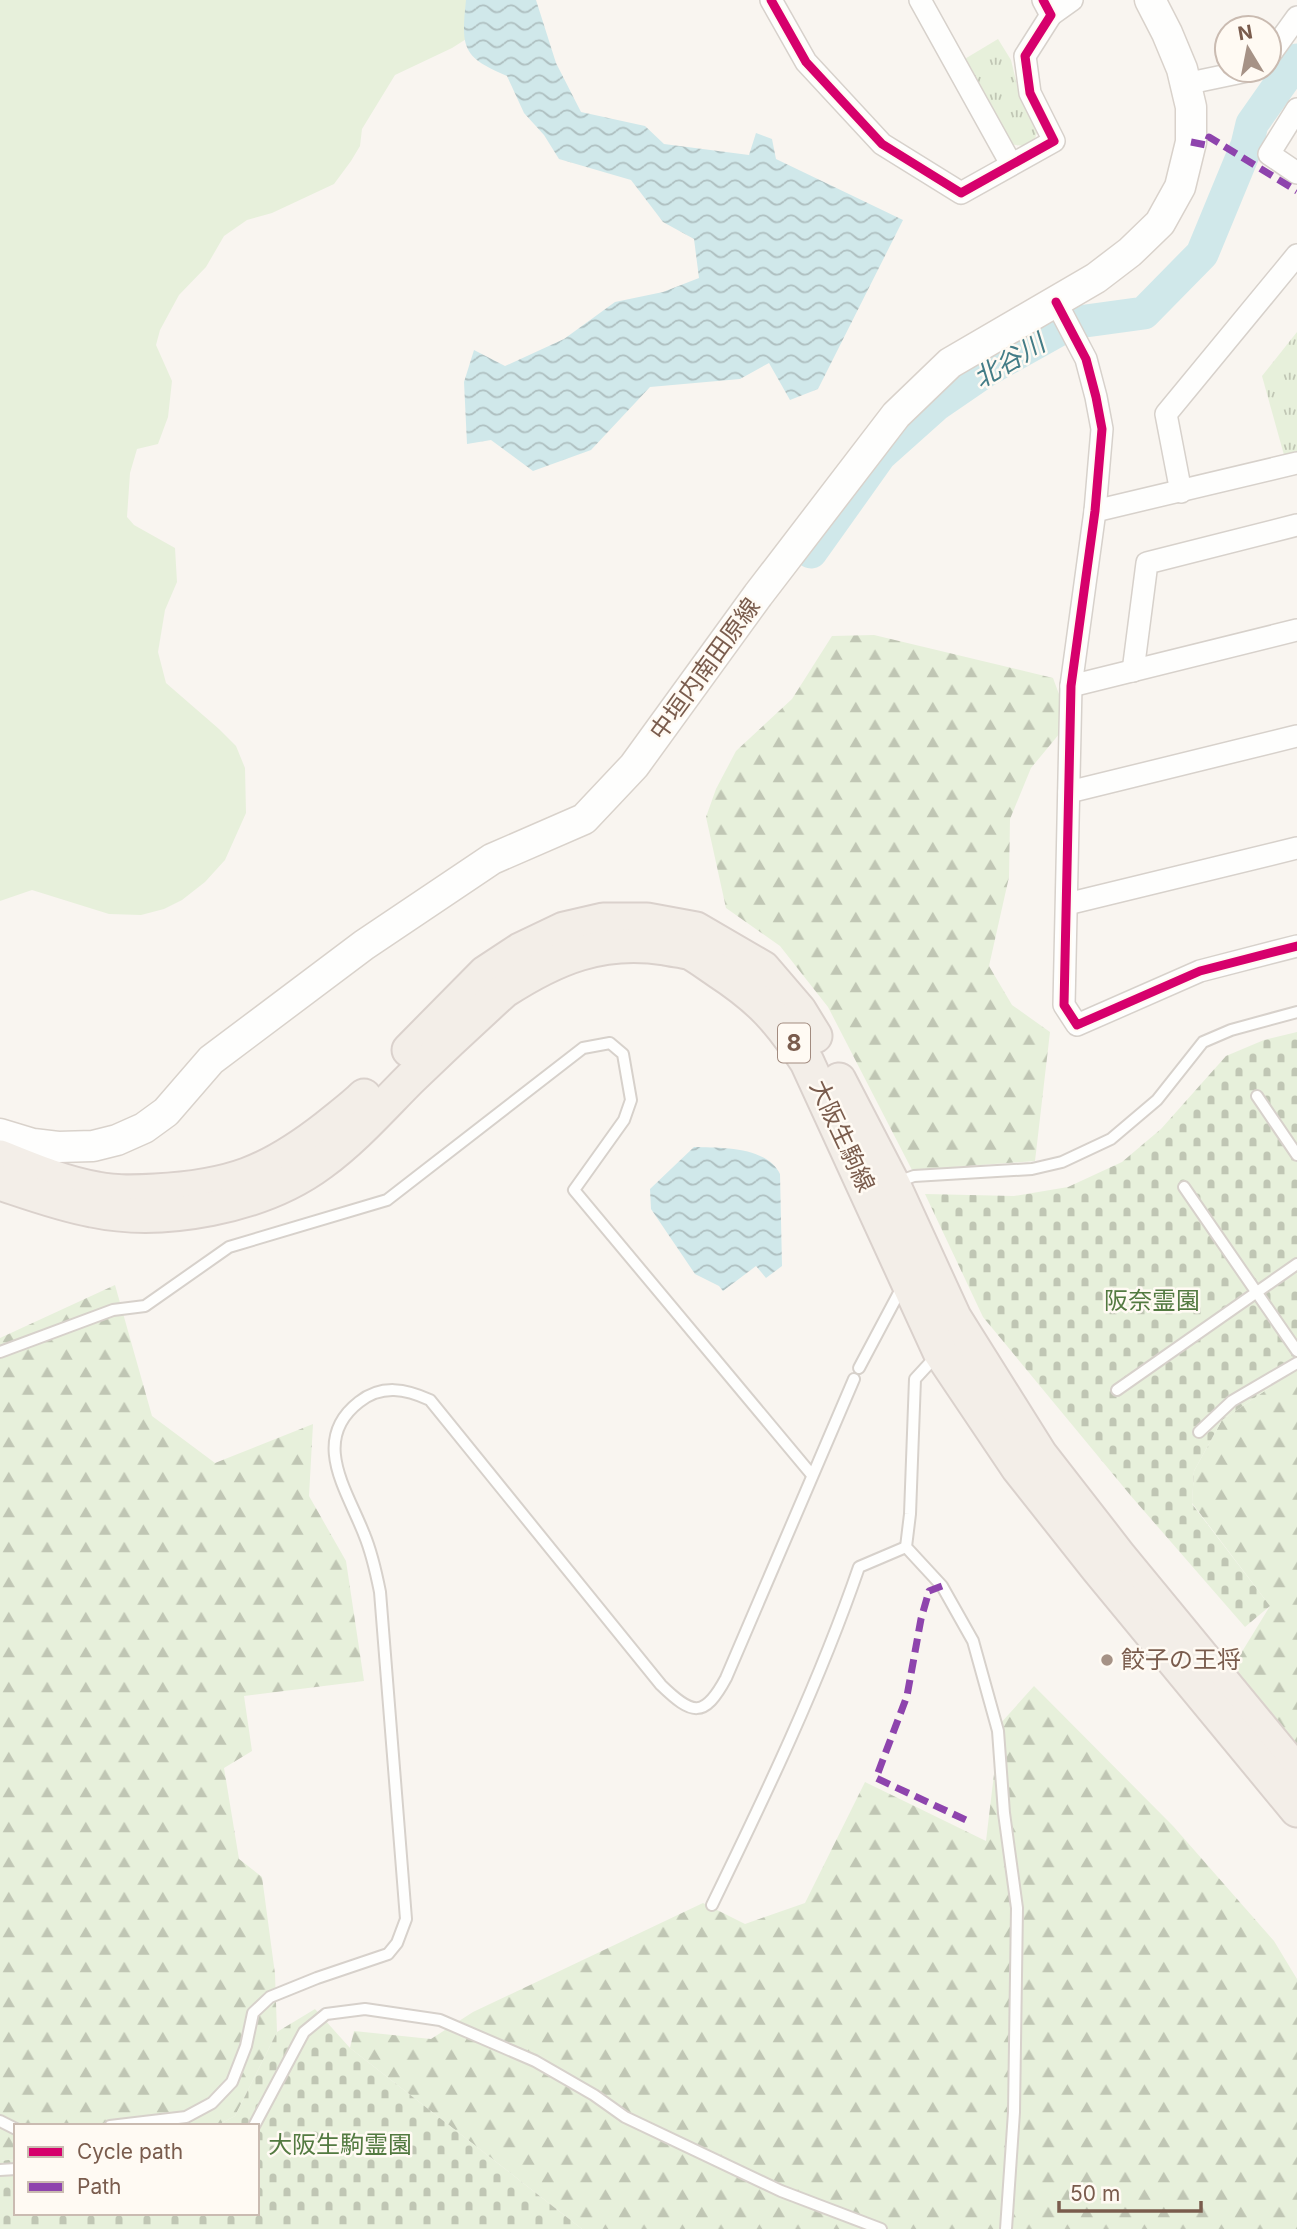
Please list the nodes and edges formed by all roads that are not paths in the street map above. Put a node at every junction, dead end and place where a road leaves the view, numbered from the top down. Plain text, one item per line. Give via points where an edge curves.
1 (771, 0) edge
2 (920, 0) edge
3 (1072, 0) edge
4 (1150, 0) edge
5 (1047, 7) edge
6 (1297, 17) edge
7 (1283, 36) edge
8 (1213, 78) edge
9 (1185, 84) junction
10 (1297, 109) edge
11 (1011, 164) junction
12 (1297, 173) edge
13 (1297, 255) edge
14 (1056, 302) junction
15 (1297, 463) edge
16 (1181, 492) junction
17 (1095, 511) junction
18 (1297, 524) edge
19 (1297, 630) edge
20 (1133, 671) junction
21 (1071, 686) junction
22 (1297, 736) edge
23 (1069, 792) junction
24 (1297, 848) edge
25 (1067, 904) junction
26 (1297, 946) edge
27 (1297, 1012) edge
28 (1256, 1097) dead end
29 (0, 1135) edge
30 (1297, 1155) edge
31 (0, 1157) edge
32 (0, 1183) edge
33 (1184, 1187) dead end
34 (881, 1189) junction
35 (897, 1224) junction
36 (1297, 1264) edge
37 (906, 1281) junction
38 (1257, 1292) junction
39 (1297, 1351) edge
40 (0, 1352) edge
41 (940, 1352) junction
42 (1297, 1363) edge
43 (859, 1368) dead end
44 (854, 1380) dead end
45 (1117, 1390) dead end
46 (1199, 1432) dead end
47 (812, 1475) junction
48 (906, 1547) junction
49 (1297, 1772) edge
50 (1297, 1810) edge
51 (712, 1905) dead end
52 (127, 2124) edge
53 (255, 2124) edge
54 (881, 2229) edge
55 (1006, 2229) edge

1 - 11 street via 806,62 882,144 961,193
2 - 11 street
3 - 5 street
4 - 9 main road, 中垣内南田原線
5 - 11 street via 1025,56 1030,93 1054,141
6 - 7 street
8 - 9 street
9 - 14 main road, 中垣内南田原線 via 1191,107 1191,142 1180,187 1160,223 1096,278
10 - 12 street via 1269,154
13 - 16 street via 1166,414
14 - 17 street via 1086,359 1102,429
14 - 29 main road, 中垣内南田原線 via 950,363 896,415 634,766 584,819 492,859 364,945 211,1060 166,1112 144,1128 93,1146 58,1147
15 - 16 street
16 - 17 street
17 - 21 street
18 - 20 street via 1147,563
19 - 20 street
20 - 21 street
21 - 23 street
22 - 23 street
23 - 25 street
24 - 25 street
25 - 26 street via 1064,1005 1077,1025 1200,971
27 - 34 lane via 1203,1042 1157,1100 1111,1139 1062,1163 914,1176
28 - 30 lane
31 - 34 main road, 大阪生駒線 / 8 via 99,1190 191,1189 235,1180 304,1144 357,1103 485,974 520,950 564,929 604,920 648,920 696,929 763,968 799,1010 827,1057
32 - 34 main road, 大阪生駒線 / 8 via 93,1211 135,1216 201,1211 242,1201 321,1164 504,992 533,972 573,954 606,946 647,945 689,952 748,990 781,1024
33 - 38 lane
34 - 35 main road, 大阪生駒線 / 8
35 - 37 main road, 大阪生駒線 / 8
35 - 49 main road, 大阪生駒線 / 8 via 1040,1454
36 - 38 lane
37 - 41 main road, 大阪生駒線 / 8
37 - 43 lane
38 - 39 lane
38 - 45 lane
40 - 47 lane via 113,1310 145,1306 229,1247 387,1200 583,1048 610,1042 623,1054 631,1100 624,1120 574,1190
41 - 48 lane via 915,1379
41 - 50 main road, 大阪生駒線 / 8 via 1018,1468
42 - 46 lane via 1232,1401
44 - 47 lane
47 - 52 lane via 720,1689 713,1700 690,1708 661,1685 430,1400 390,1389 354,1405 340,1422 333,1444 380,1592 406,1919 388,1954 270,1997 253,2013 232,2082 212,2103 186,2117
48 - 51 lane via 859,1567 781,1763
48 - 55 lane via 942,1586 973,1641 998,1731 1017,1908 1014,2112
53 - 54 lane via 304,2032 326,2014 365,2008 440,2020 535,2061 625,2117 781,2191

